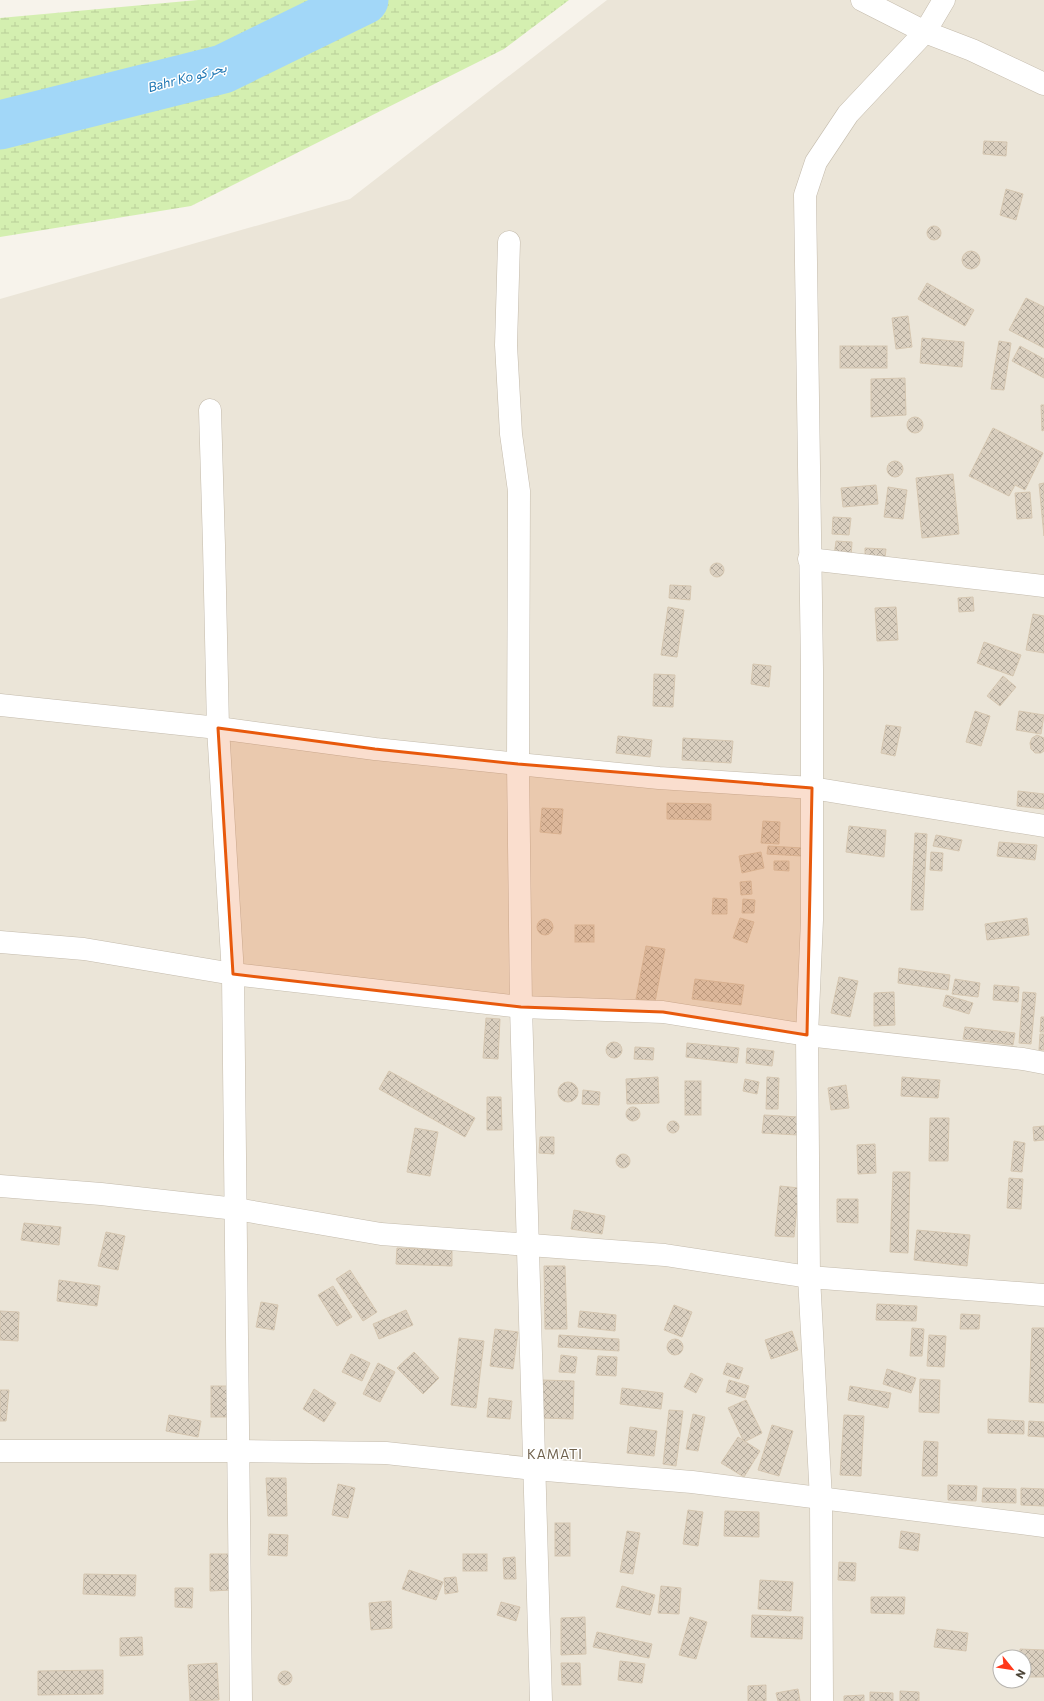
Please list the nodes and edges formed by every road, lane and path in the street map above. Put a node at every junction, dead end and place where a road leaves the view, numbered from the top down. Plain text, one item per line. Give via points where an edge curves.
1 (862, 0) edge
2 (944, 0) edge
3 (925, 32) junction
4 (1044, 84) edge
5 (509, 242) dead end
6 (210, 410) dead end
7 (809, 559) junction
8 (1044, 586) edge
9 (0, 705) edge
10 (218, 728) junction
11 (518, 764) junction
12 (812, 788) junction
13 (1044, 826) edge
14 (0, 942) edge
15 (233, 974) junction
16 (521, 1007) junction
17 (808, 1035) junction
18 (1044, 1063) edge
19 (0, 1186) edge
20 (236, 1209) junction
21 (528, 1245) junction
22 (809, 1276) junction
23 (1044, 1295) edge
24 (0, 1451) edge
25 (237, 1451) junction
26 (534, 1469) junction
27 (821, 1499) junction
28 (1044, 1526) edge
29 (241, 1701) edge
30 (541, 1701) edge
31 (822, 1701) edge

1 - 3 street
2 - 3 street
3 - 4 street via 972,50
3 - 7 street via 848,114 816,162 805,195
5 - 11 street via 506,346 511,434 519,492
6 - 10 street
7 - 8 street
7 - 12 street
9 - 10 street
10 - 11 street via 375,749
10 - 15 street
11 - 12 street via 659,778
11 - 16 street
12 - 13 street
12 - 17 street via 812,920
14 - 15 street via 84,949
15 - 16 street
15 - 20 street
16 - 17 street via 664,1012
16 - 21 street
17 - 18 street
17 - 22 street
19 - 20 street
20 - 21 street via 381,1234
20 - 25 street
21 - 22 street via 665,1254
21 - 26 street
22 - 23 street
22 - 27 street
24 - 25 street
25 - 26 street via 386,1453
25 - 29 street
26 - 27 street via 692,1482
26 - 30 street
27 - 28 street
27 - 31 street

